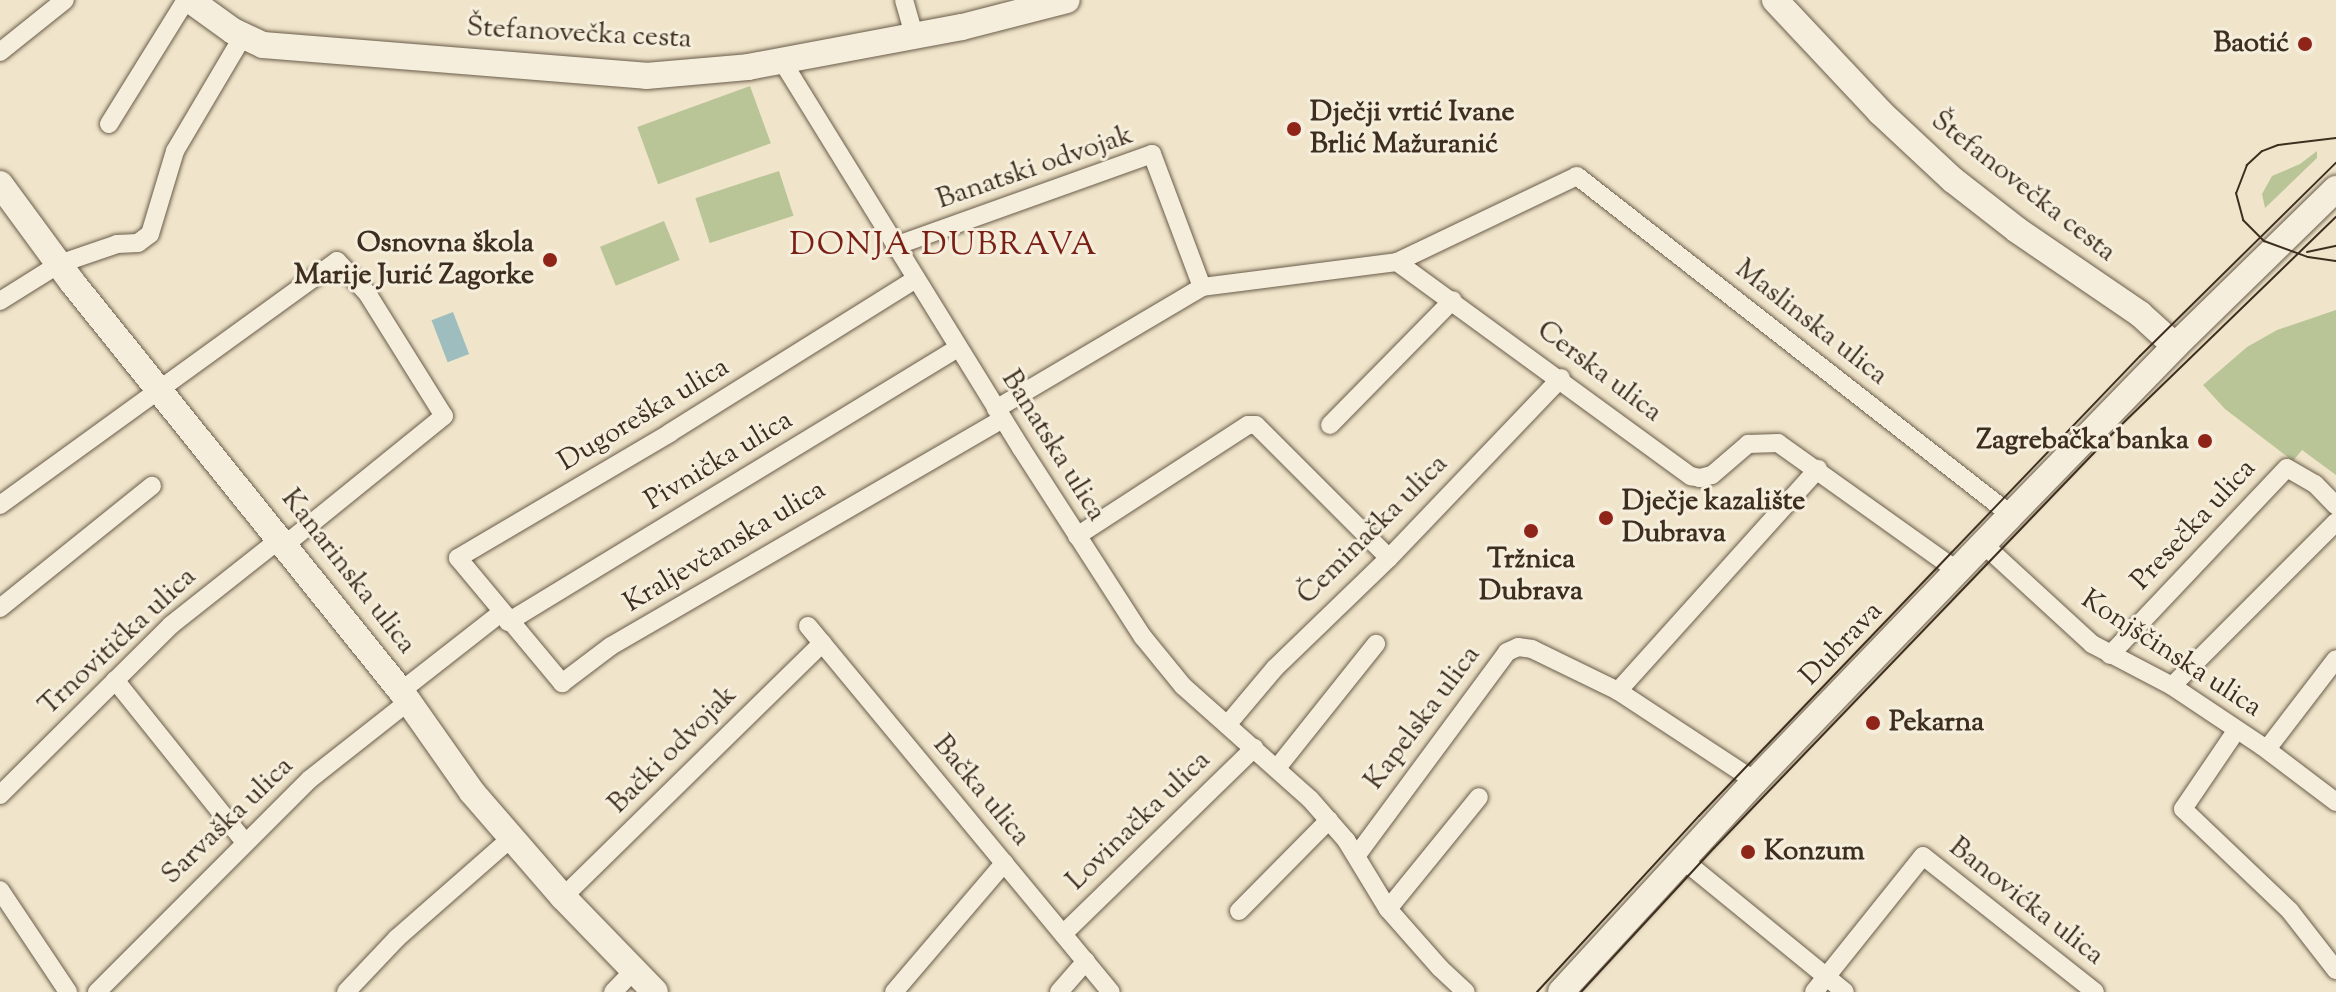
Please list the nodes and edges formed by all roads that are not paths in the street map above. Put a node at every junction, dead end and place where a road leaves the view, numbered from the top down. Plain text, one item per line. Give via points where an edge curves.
1 (65, 0) edge
2 (188, 0) edge
3 (904, 0) edge
4 (1067, 0) edge
5 (1775, 0) edge
6 (243, 36) junction
7 (914, 36) junction
8 (0, 52) edge
9 (782, 61) junction
10 (109, 124) dead end
11 (0, 184) edge
12 (2336, 189) edge
13 (895, 246) junction
14 (1397, 262) junction
15 (59, 264) junction
16 (916, 279) junction
17 (1202, 287) junction
18 (1453, 300) junction
19 (0, 301) edge
20 (2175, 346) junction
21 (958, 348) junction
22 (1561, 378) junction
23 (161, 389) junction
24 (999, 414) junction
25 (1330, 425) dead end
26 (1818, 469) junction
27 (152, 486) dead end
28 (0, 505) edge
29 (2336, 506) edge
30 (2011, 515) junction
31 (2336, 522) edge
32 (1077, 536) junction
33 (284, 541) junction
34 (1983, 544) junction
35 (1389, 558) junction
36 (1960, 568) junction
37 (0, 608) edge
38 (505, 617) junction
39 (808, 626) dead end
40 (822, 643) junction
41 (1376, 644) dead end
42 (2110, 655) junction
43 (2336, 659) edge
44 (115, 680) junction
45 (2172, 686) junction
46 (1618, 691) junction
47 (405, 696) junction
48 (1227, 725) junction
49 (2236, 731) junction
50 (1254, 748) junction
51 (2267, 749) junction
52 (1277, 768) junction
53 (1755, 781) junction
54 (0, 795) edge
55 (1479, 797) dead end
56 (2336, 802) edge
57 (1329, 820) junction
58 (510, 839) junction
59 (245, 842) junction
60 (1357, 855) junction
61 (1682, 859) junction
62 (1004, 863) junction
63 (563, 897) junction
64 (2, 900) edge
65 (1388, 909) junction
66 (1239, 911) dead end
67 (1063, 934) junction
68 (1086, 961) junction
69 (634, 970) junction
70 (2336, 970) edge
71 (1826, 977) junction
72 (68, 992) edge
73 (97, 992) edge
74 (346, 992) edge
75 (613, 992) edge
76 (655, 992) edge
77 (894, 992) edge
78 (1059, 992) edge
79 (1111, 992) edge
80 (1466, 992) edge
81 (1561, 992) edge
82 (1814, 992) edge
83 (1845, 992) edge
84 (2095, 992) edge

1 - 8 street
2 - 6 street, Štefanovečka cesta
2 - 10 street
3 - 7 street
4 - 7 street, Štefanovečka cesta
5 - 20 street, Štefanovečka cesta via 1880,112 1953,180 2140,314
6 - 9 street, Štefanovečka cesta via 263,45 298,49 646,76 711,73
6 - 15 street via 175,151 150,234 138,243 117,244
7 - 9 street, Štefanovečka cesta
9 - 13 street, Banatska ulica
11 - 15 street, Kanarinska ulica
12 - 20 street, Dubrava
13 - 16 street, Banatska ulica
13 - 17 street, Banatski odvojak via 1152,154
14 - 17 street
14 - 18 street, Cerska ulica
14 - 30 street, Maslinska ulica via 1577,176
15 - 19 street
15 - 23 street, Kanarinska ulica
16 - 21 street, Banatska ulica
16 - 38 street, Dugoreška ulica via 458,558
17 - 24 street, Kraljevčanska ulica
18 - 22 street, Cerska ulica
18 - 25 street
20 - 30 street, Dubrava
21 - 24 street, Banatska ulica
21 - 38 street, Pivnička ulica
22 - 26 street, Cerska ulica via 1691,476 1706,478 1738,449 1769,442 1787,447
22 - 35 street, Čeminačka ulica
23 - 28 street
23 - 33 street, Kanarinska ulica
23 - 33 street, Trnovitička ulica via 337,261 367,293 444,416
24 - 32 street, Banatska ulica
24 - 38 street, Kraljevčanska ulica via 611,646 562,683
26 - 36 street
26 - 46 street
27 - 37 street
29 - 42 street, Presečka ulica via 2315,484 2287,468
30 - 34 street, Dubrava
31 - 45 street
32 - 35 street via 1248,425 1256,425
32 - 48 street, Banatska ulica via 1165,666
33 - 44 street, Trnovitička ulica via 171,625
33 - 47 street, Kanarinska ulica
34 - 36 street, Dubrava
34 - 42 street, Konjščinska ulica via 2058,615
35 - 48 street, Čeminačka ulica via 1275,668
36 - 53 street, Dubrava
38 - 47 street, Pivnička ulica
39 - 40 street, Bačka ulica
40 - 62 street, Bačka ulica
40 - 63 street, Bački odvojak
41 - 52 street
42 - 45 street, Konjščinska ulica
43 - 51 street
44 - 54 street, Trnovitička ulica
44 - 59 street
45 - 49 street, Konjščinska ulica
46 - 53 street, Kapelska ulica
46 - 60 street, Kapelska ulica via 1532,649 1507,652
47 - 58 street, Kanarinska ulica
47 - 59 street, Sarvaška ulica
48 - 50 street, Banatska ulica
49 - 51 street, Konjščinska ulica
49 - 70 street via 2183,809 2281,901
50 - 52 street, Banatska ulica
50 - 67 street, Lovinačka ulica
51 - 56 street, Konjščinska ulica
52 - 57 street, Banatska ulica
53 - 61 street, Dubrava
55 - 65 street
57 - 60 street, Banatska ulica
57 - 66 street
58 - 63 street, Kanarinska ulica
58 - 74 street via 407,928
59 - 73 street, Sarvaška ulica
60 - 65 street, Banatska ulica
61 - 71 street
61 - 81 street, Dubrava
62 - 67 street, Bačka ulica
62 - 77 street
63 - 69 street, Kanarinska ulica
64 - 72 street
65 - 80 street, Banatska ulica
67 - 68 street, Bačka ulica
68 - 78 street
68 - 79 street, Bačka ulica
69 - 75 street
69 - 76 street, Kanarinska ulica
71 - 82 street
71 - 83 street
71 - 84 street, Banovićka ulica via 1923,856

